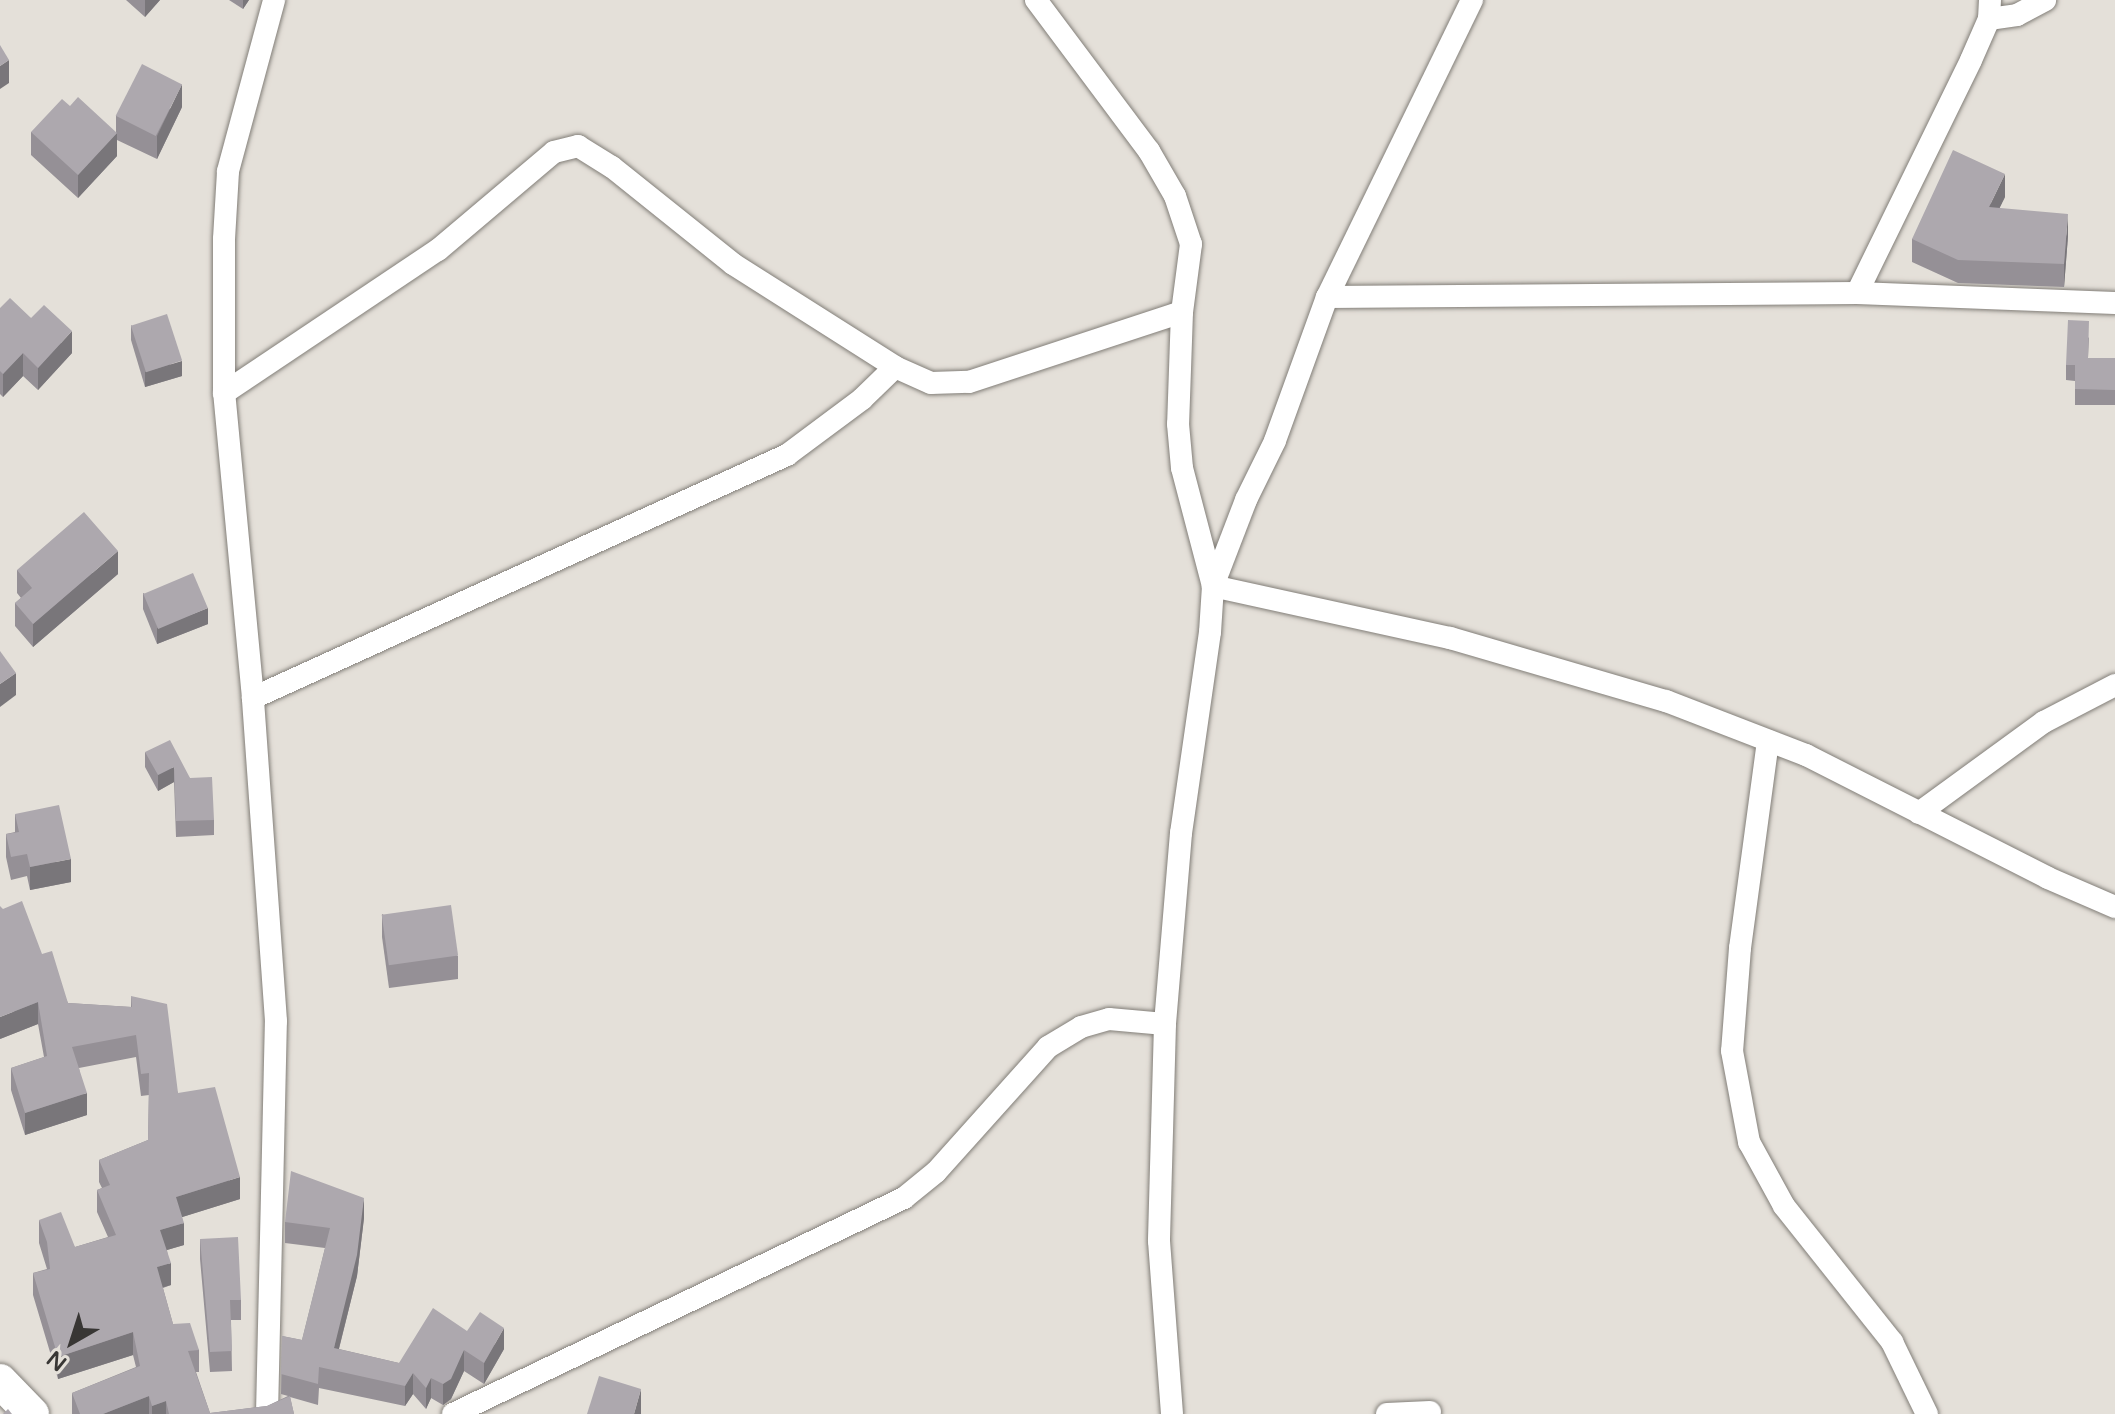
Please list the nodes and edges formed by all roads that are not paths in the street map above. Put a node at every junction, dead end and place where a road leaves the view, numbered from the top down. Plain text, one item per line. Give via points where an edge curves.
1 (274, 0) edge
2 (1036, 0) edge
3 (1472, 0) edge
4 (2045, 0) edge
5 (1989, 10) edge
6 (1857, 293) junction
7 (1327, 297) junction
8 (2115, 303) edge
9 (1182, 312) junction
10 (895, 367) junction
11 (224, 393) junction
12 (1213, 586) junction
13 (2115, 685) edge
14 (253, 698) junction
15 (1768, 741) junction
16 (1919, 813) junction
17 (2115, 907) edge
18 (1165, 1024) junction
19 (0, 1381) edge
20 (1430, 1412) dead end
21 (32, 1414) edge
22 (267, 1414) edge
23 (453, 1414) edge
24 (1172, 1414) edge
25 (1387, 1414) edge
26 (1927, 1414) edge

1 - 11 street via 228,171
2 - 9 street via 1149,151 1175,196 1191,244
3 - 7 street
4 - 5 street via 2017,15
5 - 6 street
6 - 7 street
6 - 8 street
7 - 12 street via 1275,441
9 - 10 street via 969,382 931,383
9 - 12 street via 1182,468
10 - 11 street via 733,264 578,146 554,152 438,250
10 - 14 street via 787,455
11 - 14 street
12 - 15 street via 1450,638 1666,701
12 - 18 street via 1181,833
13 - 16 street via 2044,722
14 - 22 street via 276,1021
15 - 16 street
15 - 26 street via 1732,1051 1749,1142 1784,1206 1892,1342
16 - 17 street
18 - 23 street via 1109,1019 1081,1027 1048,1047 936,1172 904,1198
18 - 24 street via 1159,1241
19 - 21 main road
20 - 25 street

